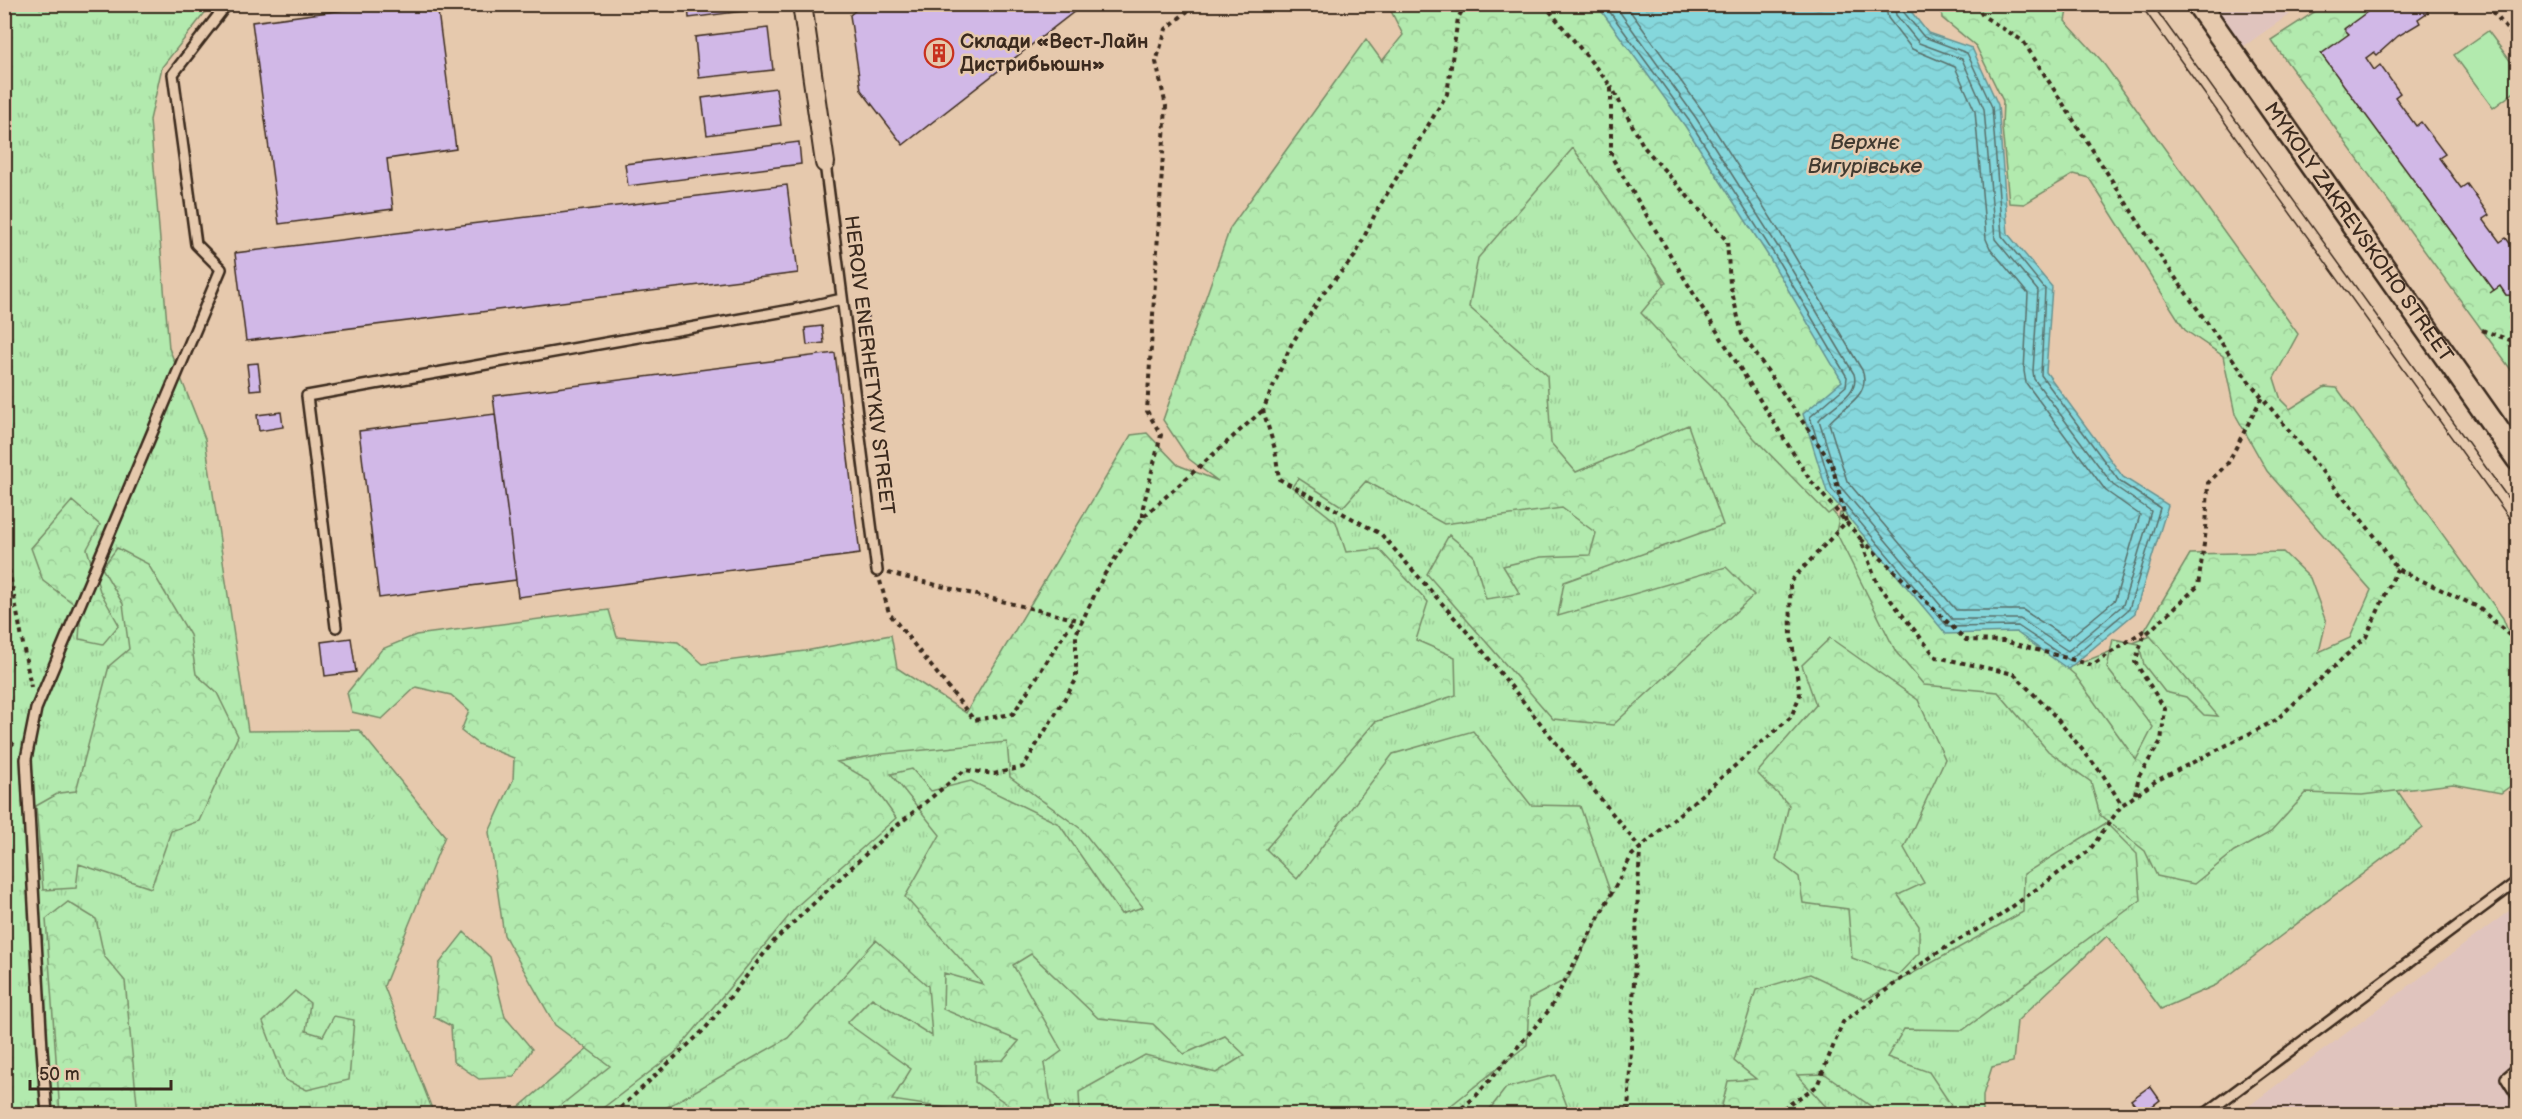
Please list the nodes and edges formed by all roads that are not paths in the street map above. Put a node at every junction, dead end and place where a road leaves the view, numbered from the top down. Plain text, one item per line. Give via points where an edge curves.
1 (227, 4) edge
2 (802, 4) edge
3 (2198, 4) edge
4 (825, 164) joint
5 (842, 299) junction
6 (2517, 459) edge
7 (877, 571) road end
8 (336, 627) dead end
9 (2517, 881) edge
10 (2517, 1068) edge
11 (2517, 1097) edge
12 (47, 1114) edge
13 (2205, 1114) edge

1 - 12 lane via 173,74 196,244 221,269 36,709 26,759
2 - 4 street
3 - 6 street, MYKOLY ZAKREVSKOHO STREET
4 - 5 lane, HEROIV ENERHETYKIV STREET
5 - 7 lane, HEROIV ENERHETYKIV STREET
5 - 8 lane via 307,396
9 - 13 lane
10 - 11 lane via 2506,1076

